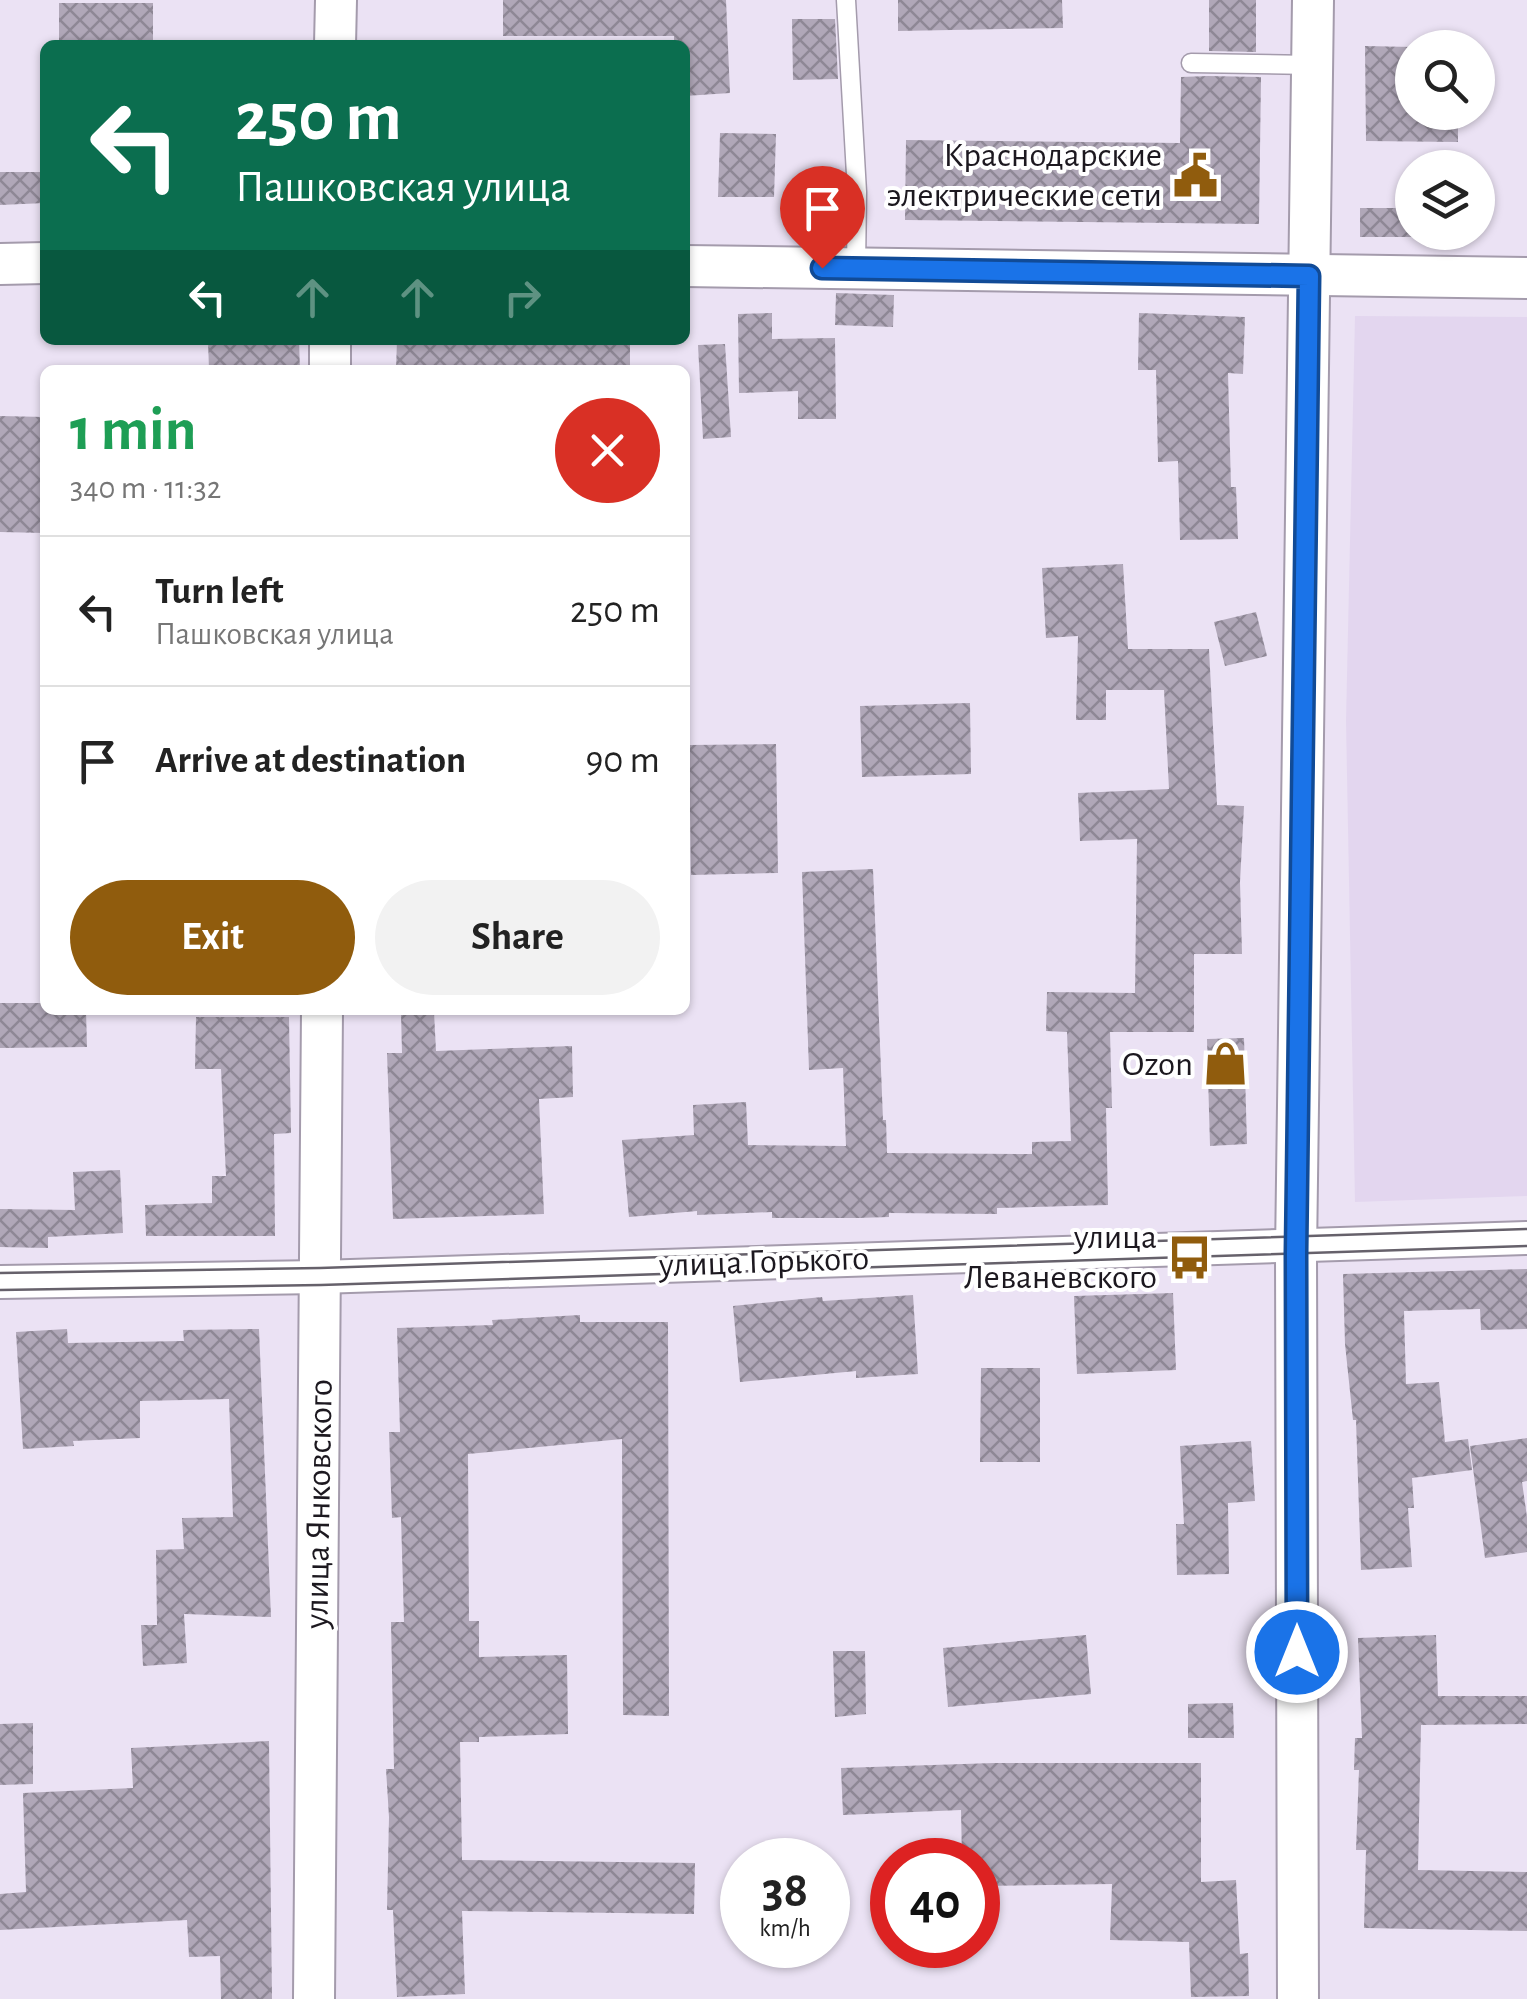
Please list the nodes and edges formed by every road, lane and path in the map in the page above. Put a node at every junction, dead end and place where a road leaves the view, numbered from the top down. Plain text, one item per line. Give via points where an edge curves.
1 (336, 0) edge
2 (846, 0) edge
3 (1313, 0) edge
4 (335, 40) edge
5 (1191, 63) dead end
6 (1312, 65) junction
7 (40, 263) edge
8 (0, 264) edge
9 (690, 266) edge
10 (856, 268) junction
11 (1309, 276) junction
12 (1527, 278) edge
13 (322, 1015) edge
14 (1527, 1238) edge
15 (1296, 1245) junction
16 (320, 1276) junction
17 (0, 1282) edge
18 (314, 1999) edge
19 (1298, 1999) edge

1 - 4 street
2 - 10 lane
3 - 6 street
5 - 6 lane
6 - 11 street
7 - 8 street
9 - 10 street
10 - 11 street
11 - 12 street
11 - 15 street
13 - 16 street, улица Янковского
14 - 15 street, улица Горького
15 - 16 street, улица Горького
15 - 19 street
16 - 17 street, улица Горького
16 - 18 street, улица Янковского

